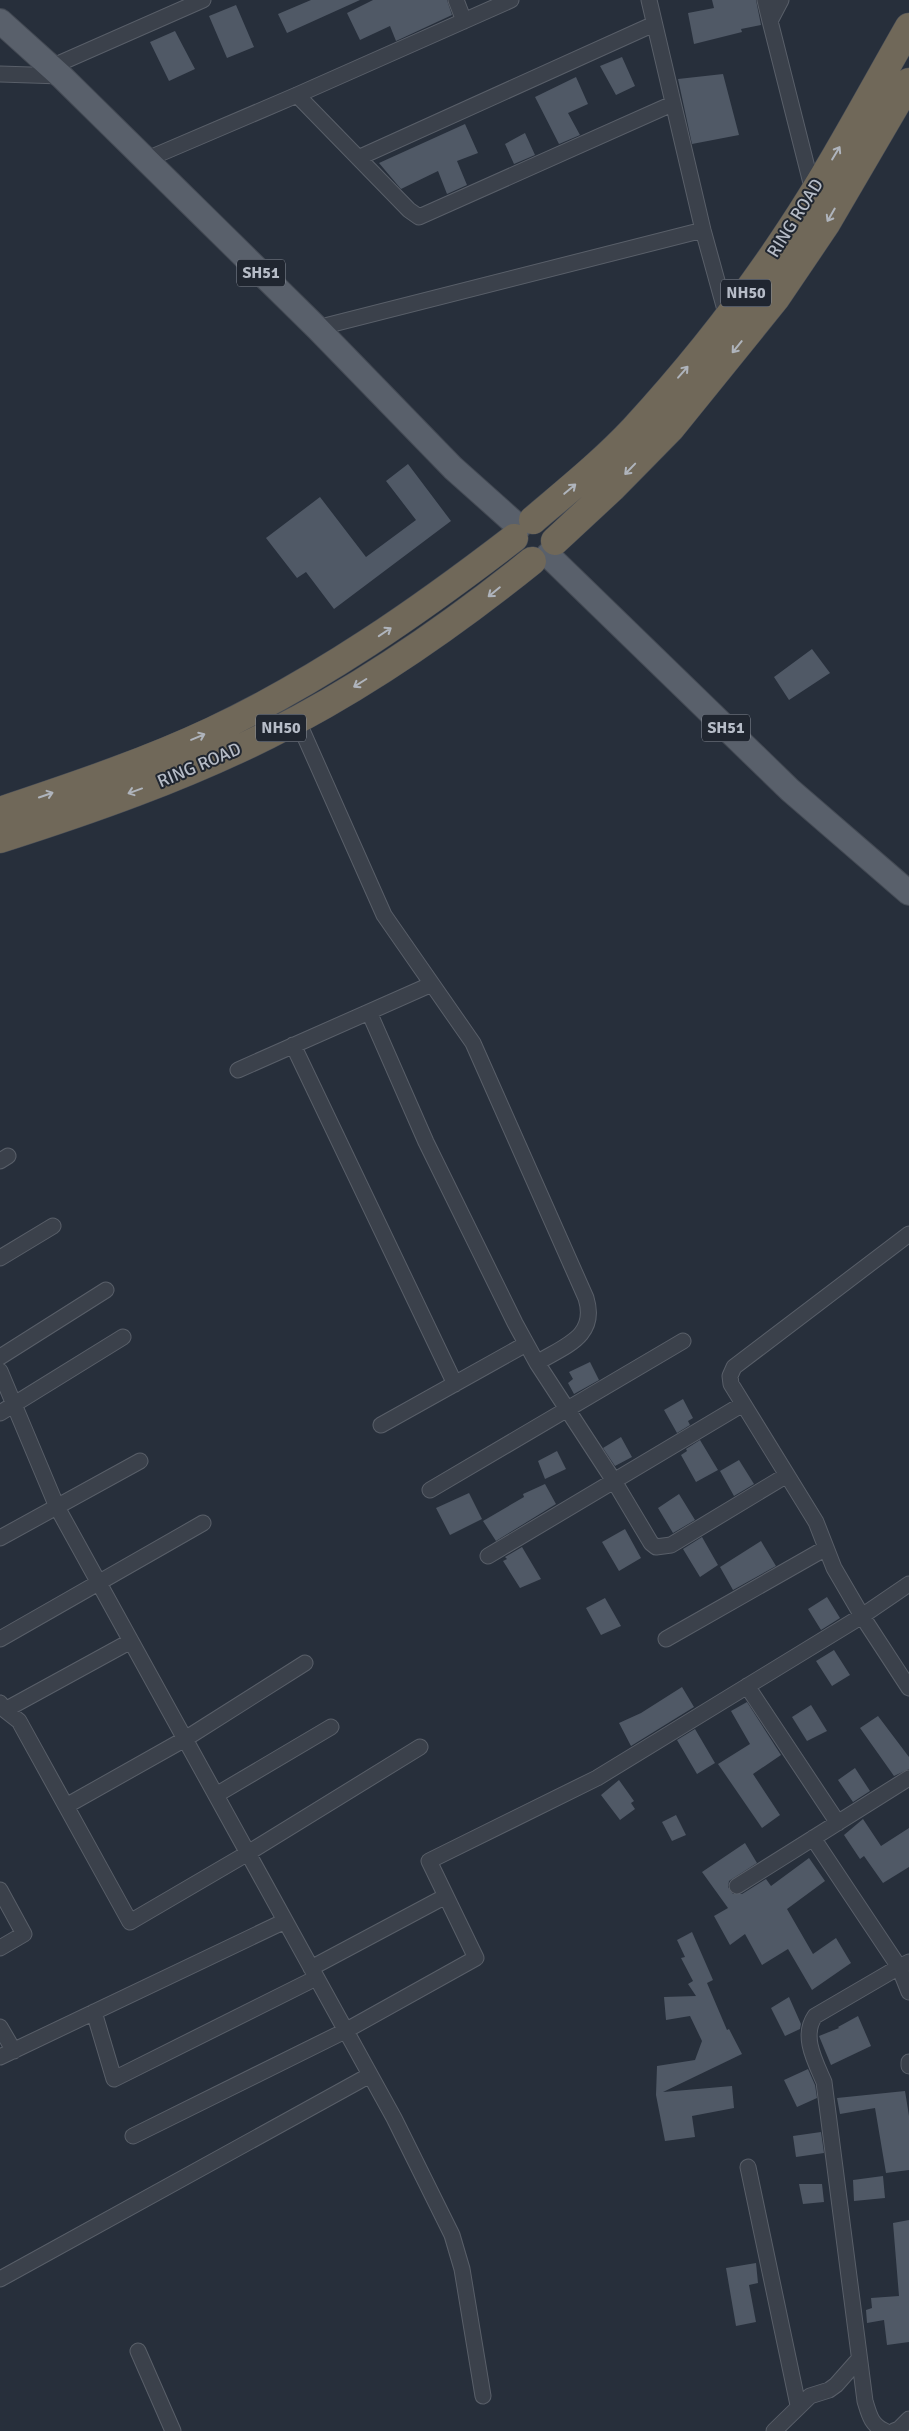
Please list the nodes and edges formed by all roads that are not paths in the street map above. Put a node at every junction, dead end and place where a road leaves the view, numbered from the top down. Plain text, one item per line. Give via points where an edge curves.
1 (456, 0) edge
2 (511, 0) edge
3 (649, 0) edge
4 (765, 0) edge
5 (782, 0) edge
6 (192, 2) edge
7 (0, 20) edge
8 (464, 21) junction
9 (770, 21) junction
10 (654, 24) junction
11 (909, 27) edge
12 (56, 72) junction
13 (0, 74) edge
14 (909, 82) edge
15 (297, 95) junction
16 (672, 104) junction
17 (358, 158) junction
18 (144, 160) junction
19 (813, 191) junction
20 (703, 230) junction
21 (728, 317) junction
22 (317, 328) junction
23 (522, 528) junction
24 (545, 552) junction
25 (297, 720) junction
26 (0, 811) edge
27 (0, 839) edge
28 (909, 893) edge
29 (432, 984) junction
30 (368, 1012) junction
31 (293, 1045) junction
32 (238, 1070) dead end
33 (53, 1226) dead end
34 (909, 1234) edge
35 (0, 1258) edge
36 (106, 1290) dead end
37 (123, 1337) dead end
38 (683, 1341) dead end
39 (526, 1344) junction
40 (0, 1357) edge
41 (536, 1363) junction
42 (0, 1371) edge
43 (455, 1384) junction
44 (743, 1404) junction
45 (13, 1405) junction
46 (568, 1410) junction
47 (0, 1413) edge
48 (381, 1426) dead end
49 (140, 1461) dead end
50 (787, 1475) junction
51 (614, 1481) junction
52 (430, 1490) dead end
53 (57, 1507) junction
54 (204, 1523) dead end
55 (0, 1538) edge
56 (826, 1548) junction
57 (488, 1556) dead end
58 (99, 1583) junction
59 (909, 1584) edge
60 (862, 1616) junction
61 (0, 1639) edge
62 (666, 1639) dead end
63 (131, 1641) junction
64 (305, 1663) dead end
65 (748, 1686) junction
66 (909, 1688) edge
67 (2, 1706) edge
68 (331, 1727) dead end
69 (185, 1739) junction
70 (420, 1747) dead end
71 (909, 1778) edge
72 (216, 1795) junction
73 (66, 1806) junction
74 (838, 1823) junction
75 (813, 1838) junction
76 (248, 1854) junction
77 (737, 1886) dead end
78 (0, 1890) edge
79 (446, 1896) junction
80 (285, 1920) junction
81 (0, 1948) edge
82 (904, 1965) edge
83 (314, 1973) junction
84 (909, 1992) edge
85 (94, 2012) junction
86 (0, 2026) edge
87 (345, 2031) junction
88 (14, 2050) junction
89 (0, 2057) edge
90 (370, 2075) junction
91 (133, 2136) dead end
92 (748, 2167) dead end
93 (0, 2279) edge
94 (138, 2351) dead end
95 (859, 2359) junction
96 (483, 2396) dead end
97 (798, 2405) junction
98 (909, 2419) edge
99 (880, 2430) edge
100 (173, 2431) edge
101 (774, 2431) edge
102 (894, 2431) edge

1 - 8 street
2 - 8 street
3 - 10 street
4 - 9 street
5 - 9 street
6 - 12 street
7 - 12 main road, SH51
8 - 15 street
9 - 19 street
10 - 16 street
10 - 17 street
19 -> 11 highway, RING ROAD / NH50
12 - 13 street
12 - 18 main road, SH51
14 -> 24 highway, RING ROAD / NH50 via 826,224 776,298 671,428
15 - 17 street
15 - 18 street
16 - 17 street via 419,217 408,210
16 - 20 street
18 - 22 main road, SH51
19 - 21 highway, RING ROAD / NH50
20 - 21 street
20 - 22 street
23 -> 21 highway, RING ROAD / NH50 via 580,480 633,429
22 - 23 main road, SH51 via 453,468
23 - 24 highway via 546,524 551,528
23 - 24 highway via 516,551 520,556
26 -> 23 highway, RING ROAD / NH50 via 146,760 262,705 378,637 438,596
24 -> 25 highway, RING ROAD / NH50 via 437,634
24 - 28 main road, SH51 via 790,790
25 -> 27 highway, RING ROAD / NH50 via 182,774
25 - 29 street via 380,907
29 - 30 street
29 - 41 street via 473,1043 590,1312 580,1337
30 - 31 street
30 - 39 street via 426,1142
31 - 32 street
31 - 43 street
33 - 35 street
34 - 44 street via 734,1367 731,1384
36 - 40 street
37 - 45 street
38 - 46 street
39 - 41 street
39 - 43 street
41 - 46 street
42 - 45 street
43 - 48 street
44 - 50 street
44 - 51 street
45 - 47 street
45 - 53 street
46 - 51 street
46 - 52 street
49 - 53 street
50 - 51 street via 664,1548 650,1543
50 - 56 street via 816,1522
51 - 57 street
53 - 55 street
53 - 58 street
54 - 58 street
56 - 60 street
56 - 62 street
58 - 61 street
58 - 63 street
59 - 60 street
60 - 65 street
60 - 66 street
63 - 67 street
63 - 69 street
64 - 69 street
65 - 74 street
65 - 79 street via 597,1778 429,1862
67 - 73 street via 19,1721
68 - 72 street
69 - 72 street
69 - 73 street
70 - 76 street
71 - 74 street
72 - 76 street
73 - 76 street via 130,1922
74 - 75 street
75 - 77 street
75 - 82 street
76 - 80 street
78 - 81 street via 24,1934
79 - 83 street
79 - 87 street via 476,1958
80 - 83 street
80 - 85 street
82 - 84 street
82 - 95 street via 815,2016 809,2024 808,2034 815,2062 824,2082
83 - 85 street via 114,2080
83 - 87 street
85 - 88 street
86 - 88 street
87 - 90 street
87 - 91 street
88 - 89 street
90 - 93 street
90 - 96 street via 458,2252
92 - 97 street
94 - 100 street
95 - 97 street via 829,2390 810,2396
95 - 99 street via 865,2401 871,2419
97 - 101 street
98 - 102 street

